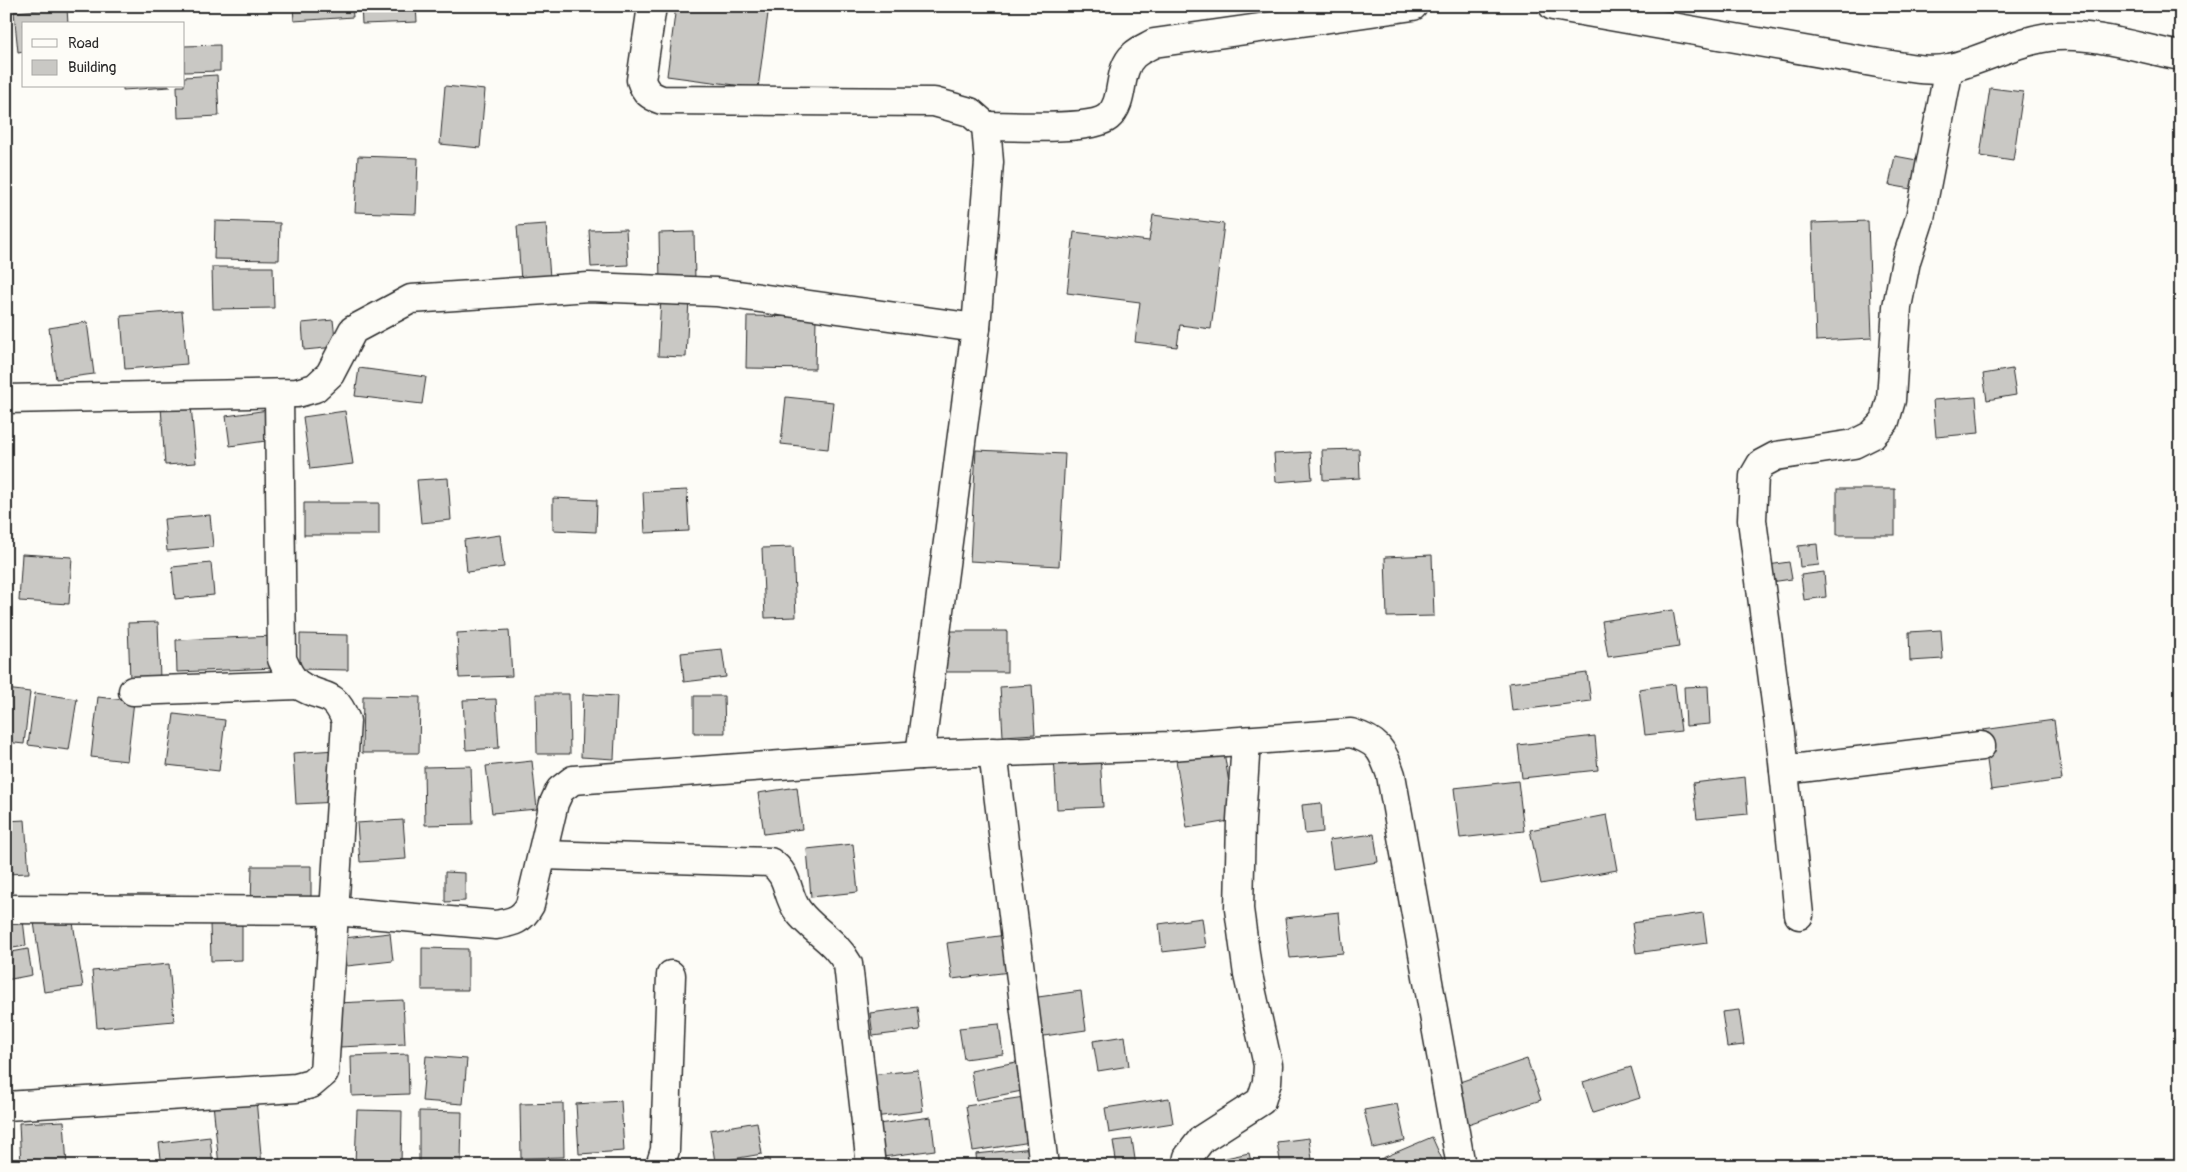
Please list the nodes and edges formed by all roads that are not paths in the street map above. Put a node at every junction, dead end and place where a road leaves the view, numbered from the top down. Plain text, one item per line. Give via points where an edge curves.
1 (652, 6) edge
2 (1413, 6) edge
3 (1554, 6) edge
4 (2181, 56) edge
5 (1949, 68) junction
6 (986, 126) junction
7 (976, 328) junction
8 (279, 395) junction
9 (6, 399) edge
10 (299, 685) junction
11 (133, 691) dead end
12 (1246, 740) junction
13 (1980, 746) dead end
14 (993, 752) junction
15 (920, 755) junction
16 (1784, 770) junction
17 (542, 855) junction
18 (6, 909) edge
19 (335, 911) junction
20 (1799, 915) dead end
21 (672, 975) dead end
22 (6, 1106) edge
23 (660, 1166) edge
24 (871, 1166) edge
25 (1044, 1166) edge
26 (1186, 1166) edge
27 (1461, 1166) edge

1 - 6 street via 642,80 650,96 662,100 934,102 970,112
2 - 6 street via 1154,43 1134,54 1125,65 1116,103 1108,117 1087,125
3 - 5 street via 1878,63 1930,70
4 - 5 street via 2078,36 2056,36
5 - 16 street via 1920,218 1906,261 1897,307 1892,390 1885,421 1872,435 1854,444 1776,456 1762,464 1754,476 1752,520
6 - 7 street via 990,162
7 - 8 street via 716,292 589,287 411,299 353,330 330,374 315,388
7 - 15 street
8 - 9 street
8 - 10 street via 282,659
10 - 11 street
10 - 19 street via 329,697 340,706 346,721
12 - 14 street
12 - 26 street via 1239,909 1248,975 1268,1065 1267,1082 1261,1102 1202,1138 1188,1157
12 - 27 street via 1351,733 1370,739 1384,753 1391,776
13 - 16 street
14 - 15 street
14 - 25 street
15 - 17 street via 573,780 560,790 554,803
16 - 20 street
17 - 19 street via 530,905 516,922 496,925
17 - 24 street via 770,862 781,869 796,909 839,948 848,964
18 - 19 street
19 - 22 street via 324,1073 312,1084 296,1088
21 - 23 street via 665,1150

